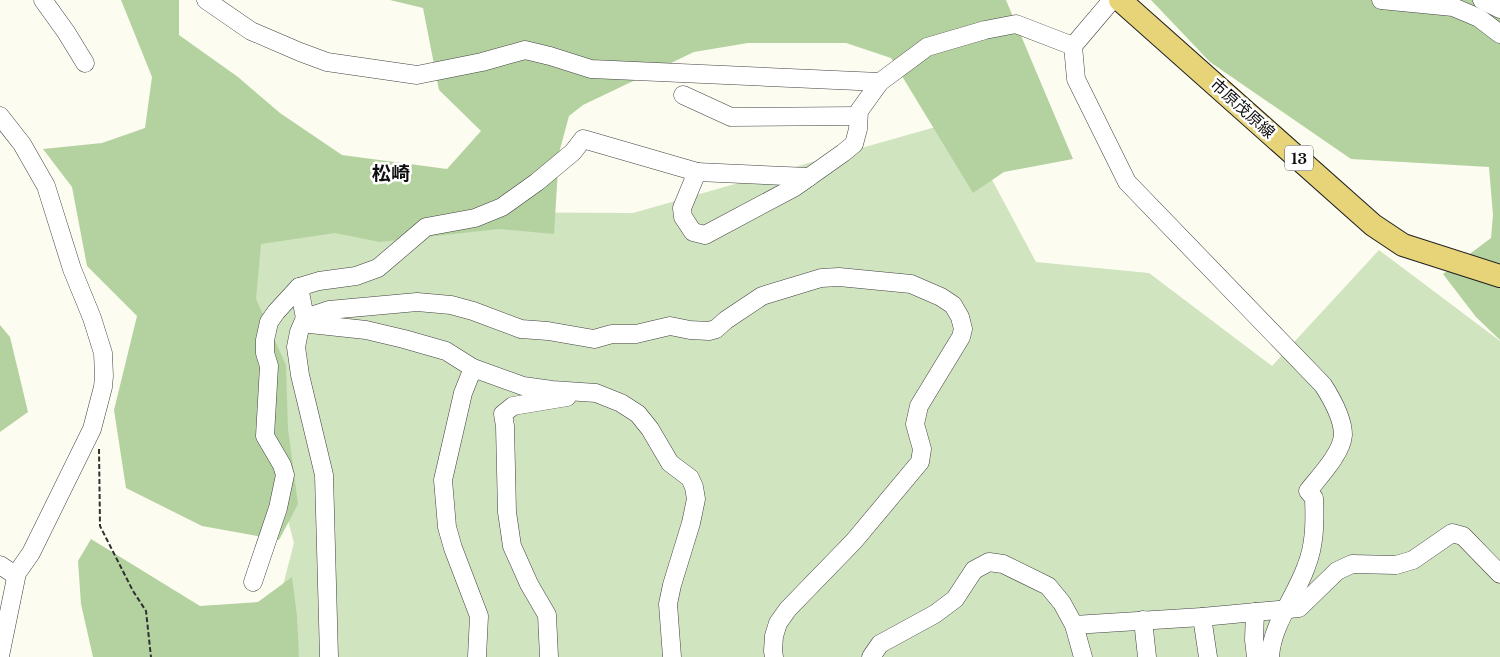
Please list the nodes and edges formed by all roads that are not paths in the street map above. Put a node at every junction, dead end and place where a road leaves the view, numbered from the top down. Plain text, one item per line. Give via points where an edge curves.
1 (43, 0) edge
2 (206, 0) edge
3 (1112, 0) edge
4 (1120, 0) edge
5 (1381, 0) edge
6 (1482, 0) edge
7 (1500, 9) edge
8 (1500, 34) edge
9 (1073, 46) junction
10 (85, 63) dead end
11 (880, 82) junction
12 (683, 96) dead end
13 (0, 116) edge
14 (858, 116) junction
15 (697, 172) junction
16 (809, 177) junction
17 (1500, 276) edge
18 (299, 287) junction
19 (305, 318) junction
20 (473, 368) junction
21 (585, 393) junction
22 (0, 565) edge
23 (17, 573) junction
24 (1500, 574) edge
25 (253, 582) dead end
26 (1286, 609) junction
27 (1256, 612) junction
28 (1202, 617) junction
29 (1143, 620) junction
30 (1074, 625) junction
31 (883, 649) edge
32 (0, 656) edge
33 (329, 657) edge
34 (477, 657) edge
35 (548, 657) edge
36 (672, 657) edge
37 (774, 657) edge
38 (871, 657) edge
39 (1083, 657) edge
40 (1147, 657) edge
41 (1208, 657) edge
42 (1256, 657) edge
43 (1270, 657) edge

1 - 10 street
2 - 11 street via 252,30 327,62 417,75 525,50 591,69
3 - 9 street
4 - 17 main road, 市原茂原線 / 13 via 1373,225 1404,245
5 - 8 street via 1453,7 1479,18
6 - 7 street
9 - 11 street via 1016,24 928,47
9 - 26 street via 1076,79 1127,182 1322,385 1334,403 1343,436 1338,452 1308,491 1314,498 1315,532 1306,567
11 - 14 street
12 - 14 street via 731,116
13 - 23 street via 22,144 46,186 103,353 104,376 92,429 31,553
14 - 16 street via 854,144
15 - 16 street
15 - 16 street via 682,208 683,217 693,232 706,235
15 - 18 street via 583,139 538,182 502,207 476,218 426,227 378,268 356,276
18 - 19 street
18 - 25 street via 268,322 265,340 269,366 265,436 285,476 278,508
19 - 20 street via 310,324 366,330 446,351
19 - 33 street via 296,347 324,475
19 - 37 street via 329,310 417,302 473,311 521,329 594,339 670,326 710,331 762,296 821,278 839,277 911,284 953,305 963,329 919,406 915,424 922,449 920,462 854,541 788,609 774,636
20 - 21 street via 523,386
20 - 34 street via 463,393 443,480 447,527 479,616
21 - 35 street via 513,406 502,414 512,546 547,615
21 - 36 street via 596,393 638,414 670,463 690,478 694,487 696,499 691,523 668,604
22 - 23 street
23 - 32 street
24 - 26 street via 1463,536 1452,533 1413,560 1396,565 1352,564 1337,572 1299,608
26 - 27 street
26 - 43 street via 1273,636
27 - 28 street
27 - 42 street
28 - 29 street
28 - 41 street
29 - 30 street
29 - 40 street
30 - 31 street via 1048,586 1003,564 989,562 974,570 955,599
30 - 39 street
31 - 38 street via 880,644

